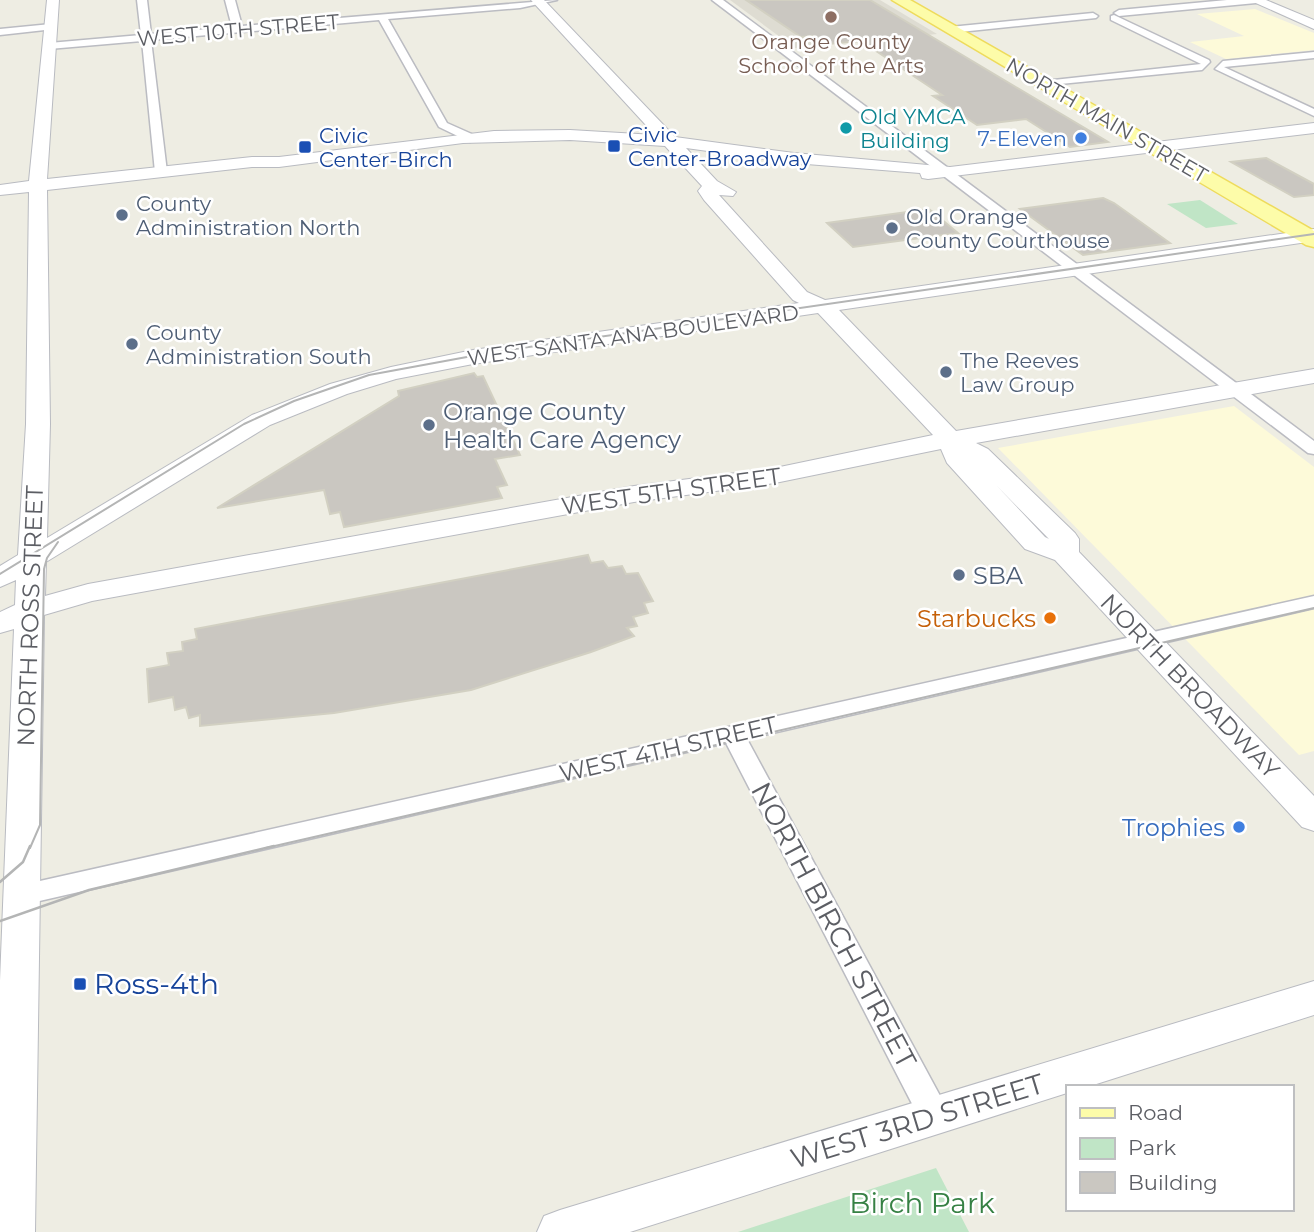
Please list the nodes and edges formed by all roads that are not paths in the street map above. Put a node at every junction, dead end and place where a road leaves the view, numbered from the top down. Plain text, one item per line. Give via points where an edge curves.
1 (53, 0) edge
2 (142, 0) edge
3 (230, 0) edge
4 (717, 0) edge
5 (899, 0) edge
6 (1255, 0) edge
7 (543, 1) edge
8 (1103, 12) junction
9 (382, 17) junction
10 (1314, 25) edge
11 (51, 27) junction
12 (238, 30) junction
13 (950, 30) junction
14 (0, 32) edge
15 (146, 38) junction
16 (49, 46) junction
17 (1314, 55) edge
18 (1203, 64) junction
19 (1221, 67) junction
20 (1044, 84) junction
21 (1314, 113) edge
22 (645, 115) junction
23 (443, 125) junction
24 (1314, 128) edge
25 (585, 135) junction
26 (470, 138) junction
27 (433, 142) junction
28 (672, 143) junction
29 (1156, 148) junction
30 (748, 160) junction
31 (947, 171) junction
32 (161, 172) junction
33 (717, 174) junction
34 (38, 186) junction
35 (0, 190) edge
36 (1312, 237) edge
37 (1077, 271) junction
38 (824, 307) junction
39 (1314, 376) edge
40 (1235, 389) junction
41 (951, 440) junction
42 (1314, 449) edge
43 (33, 558) junction
44 (0, 578) edge
45 (1314, 602) edge
46 (29, 610) junction
47 (0, 624) edge
48 (1144, 640) junction
49 (0, 701) edge
50 (24, 726) junction
51 (733, 735) junction
52 (1314, 818) edge
53 (22, 895) junction
54 (1314, 998) edge
55 (933, 1115) junction
56 (12, 1232) edge
57 (560, 1232) edge

1 - 11 main road, NORTH ROSS STREET
2 - 15 street
3 - 12 street
4 - 31 street
5 - 13 main road, NORTH MAIN STREET
6 - 8 street
6 - 10 main road
7 - 9 street, WEST 10TH STREET
7 - 22 main road, NORTH BROADWAY
8 - 13 street
8 - 18 street
9 - 12 street, WEST 10TH STREET
9 - 23 street
11 - 14 street
11 - 16 main road, NORTH ROSS STREET
12 - 15 street, WEST 10TH STREET
13 - 20 main road, NORTH MAIN STREET
15 - 16 street, WEST 10TH STREET
15 - 32 street
16 - 34 main road, NORTH ROSS STREET
17 - 19 street
18 - 19 street
18 - 20 street
19 - 21 street
20 - 29 main road, NORTH MAIN STREET
22 - 25 main road
22 - 28 main road, NORTH BROADWAY
23 - 26 street
23 - 27 street
24 - 29 main road
25 - 26 main road
25 - 28 main road
26 - 27 main road
27 - 32 main road via 359,154 279,162 260,159
28 - 30 main road
28 - 31 main road
28 - 33 main road, NORTH BROADWAY
29 - 31 main road
29 - 36 main road, NORTH MAIN STREET
30 - 31 main road via 854,172 922,175
30 - 33 main road
31 - 37 street
32 - 34 main road
33 - 38 main road, NORTH BROADWAY via 707,191 710,196 800,296
34 - 35 main road
34 - 43 main road, NORTH ROSS STREET
36 - 37 main road, WEST SANTA ANA BOULEVARD
37 - 38 main road, WEST SANTA ANA BOULEVARD
37 - 40 street
38 - 41 main road, NORTH BROADWAY
38 - 43 main road, WEST SANTA ANA BOULEVARD via 439,363 351,384 261,420
39 - 40 main road, WEST 5TH STREET
40 - 41 main road, WEST 5TH STREET
40 - 42 street
41 - 46 main road, WEST 5TH STREET via 851,463 725,485 634,494 88,593
41 - 48 main road, NORTH BROADWAY via 979,454 1065,539 1065,554
43 - 44 main road, WEST SANTA ANA BOULEVARD
43 - 46 main road, NORTH ROSS STREET
45 - 48 street, WEST 4TH STREET
46 - 47 main road
46 - 50 main road, NORTH ROSS STREET
48 - 51 street, WEST 4TH STREET
48 - 52 main road, NORTH BROADWAY
49 - 50 main road
50 - 53 main road, NORTH ROSS STREET
51 - 53 street, WEST 4TH STREET
51 - 55 street, NORTH BIRCH STREET
53 - 56 main road, NORTH ROSS STREET
54 - 55 main road, WEST 3RD STREET
55 - 57 main road, WEST 3RD STREET

